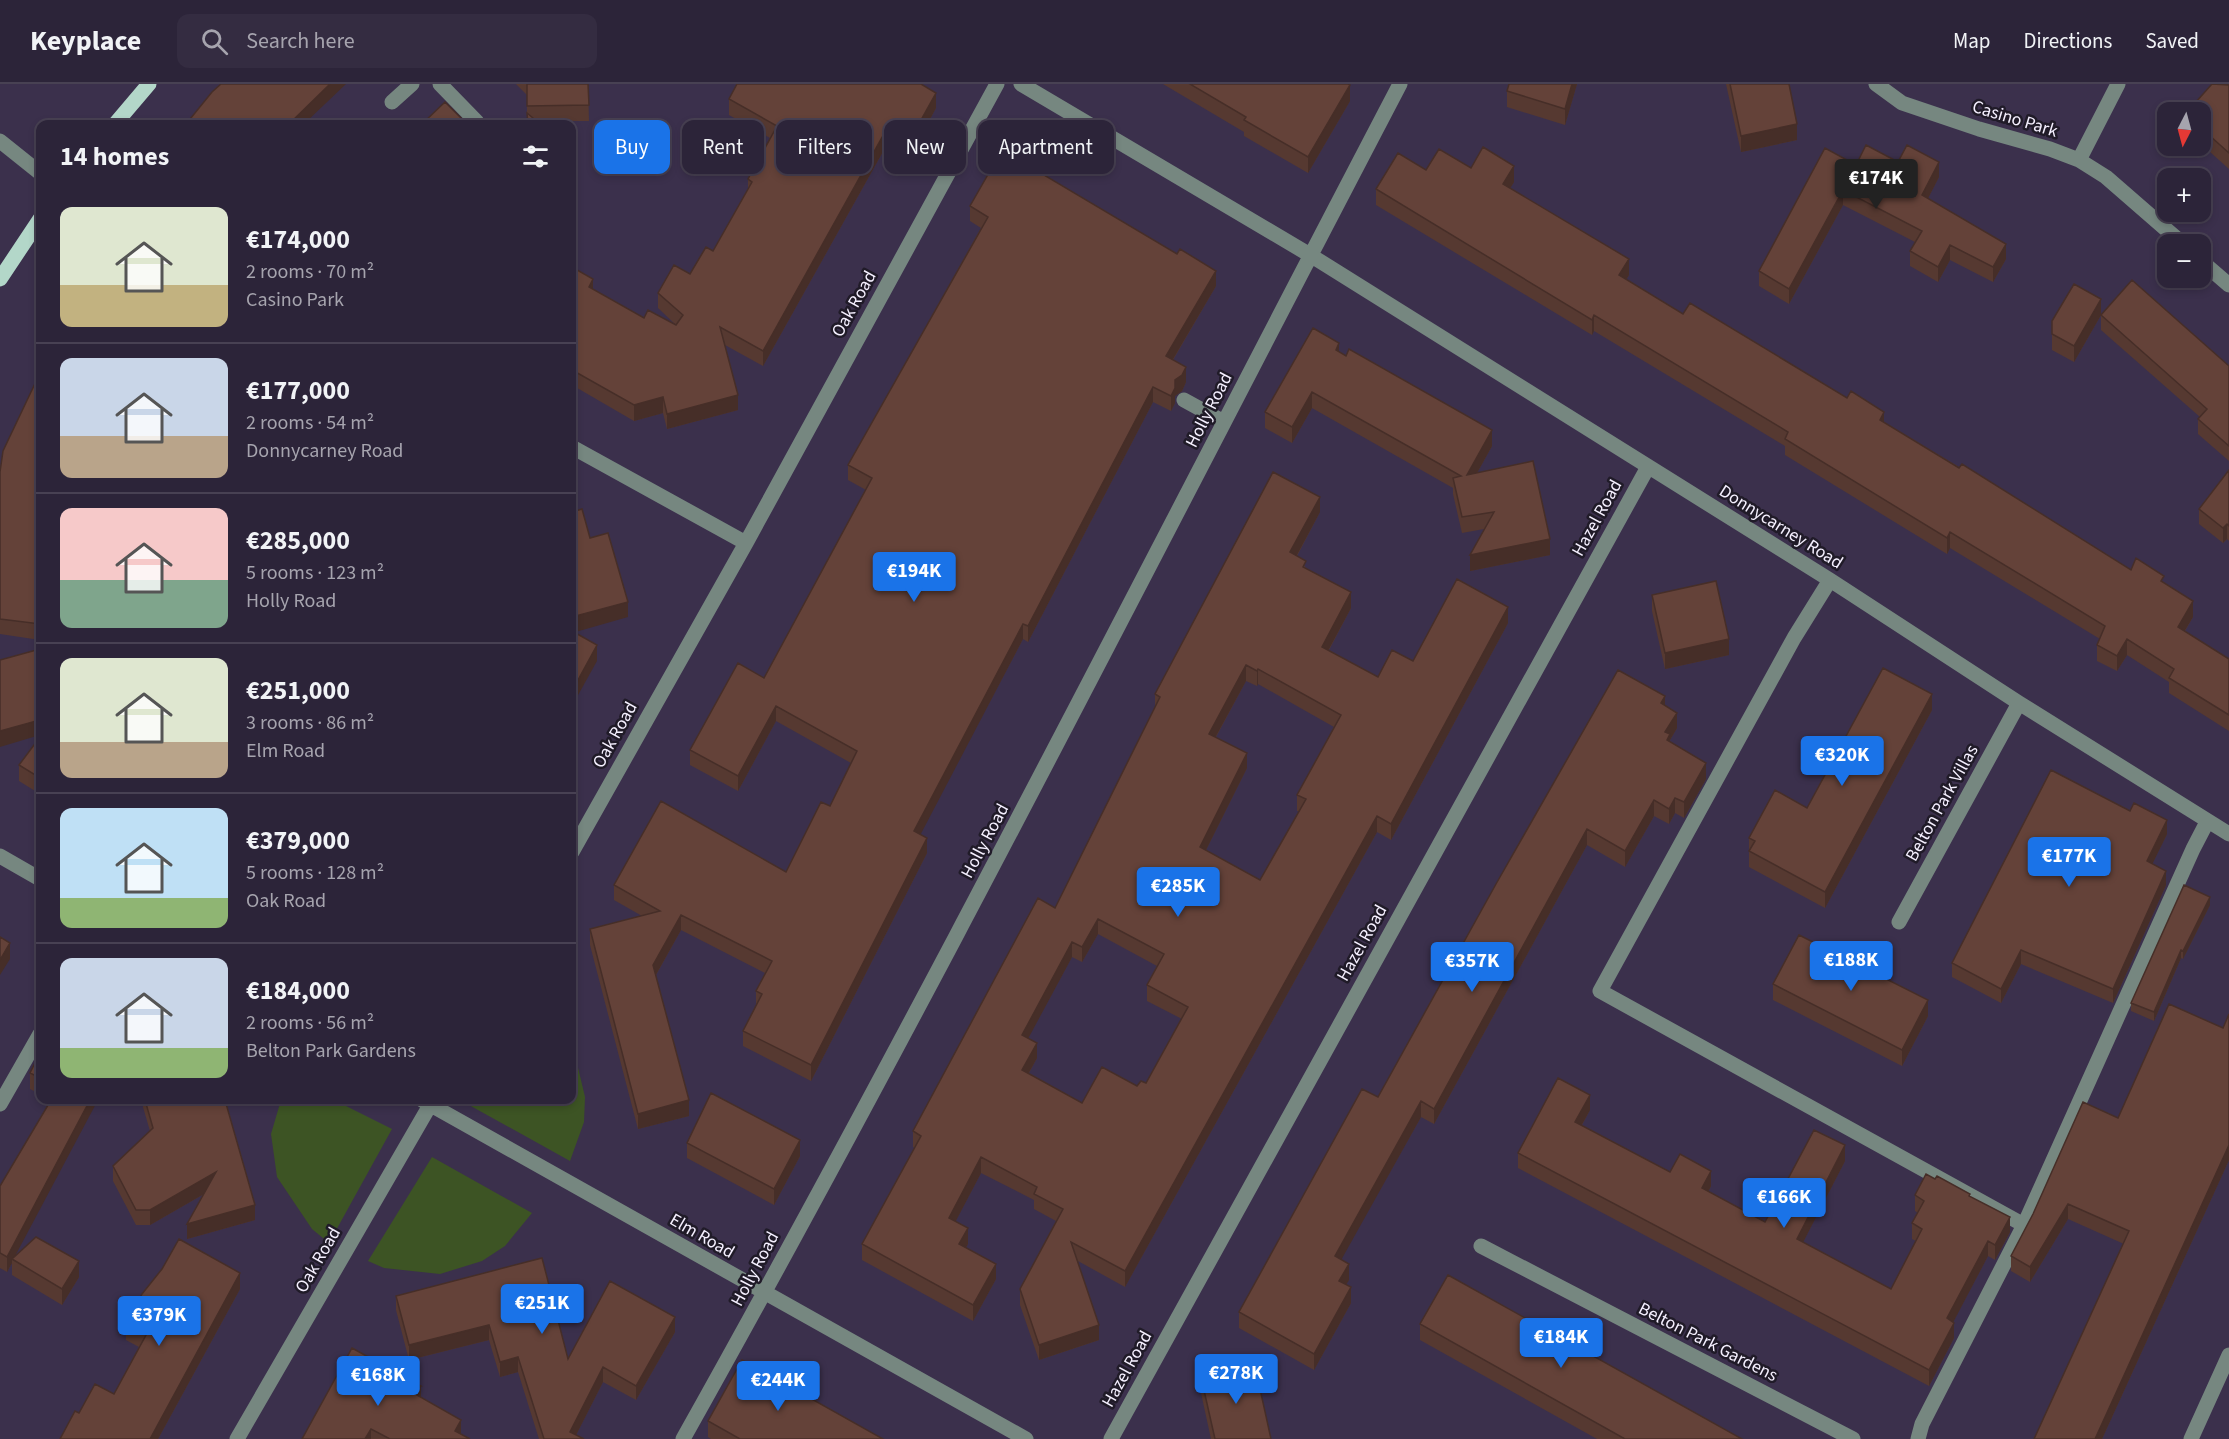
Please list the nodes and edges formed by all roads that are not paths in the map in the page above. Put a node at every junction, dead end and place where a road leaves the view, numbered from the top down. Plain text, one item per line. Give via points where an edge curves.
1 (149, 84) edge
2 (412, 84) edge
3 (440, 84) edge
4 (997, 84) edge
5 (1021, 84) edge
6 (1400, 84) edge
7 (1876, 84) edge
8 (2118, 84) edge
9 (392, 102) dead end
10 (118, 120) edge
11 (475, 120) edge
12 (0, 141) edge
13 (2079, 160) junction
14 (36, 170) edge
15 (36, 225) edge
16 (2171, 234) edge
17 (1310, 255) junction
18 (2211, 269) edge
19 (0, 279) edge
20 (2229, 285) edge
21 (1184, 400) dead end
22 (1224, 422) junction
23 (576, 449) edge
24 (1647, 467) junction
25 (746, 543) junction
26 (1830, 580) junction
27 (2019, 703) junction
28 (2207, 822) junction
29 (2229, 834) edge
30 (576, 845) edge
31 (0, 856) edge
32 (36, 877) edge
33 (1899, 922) dead end
34 (36, 1041) edge
35 (0, 1104) edge
36 (426, 1104) edge
37 (433, 1104) edge
38 (2024, 1225) junction
39 (1481, 1246) dead end
40 (764, 1293) junction
41 (2229, 1355) edge
42 (237, 1439) edge
43 (683, 1439) edge
44 (1026, 1439) edge
45 (1111, 1439) edge
46 (1853, 1439) edge
47 (1918, 1439) edge
48 (2191, 1439) edge

1 - 10 main road
2 - 9 street
3 - 11 street
4 - 25 street, Oak Road
5 - 17 street, Donnycarney Road
6 - 17 street
7 - 13 street, Casino Park via 1902,103
8 - 13 street
12 - 14 street
13 - 16 street, Casino Park via 2106,177
15 - 19 main road
17 - 22 street, Holly Road
17 - 24 street, Donnycarney Road
18 - 20 street
21 - 22 street
22 - 40 street, Holly Road via 1046,767
23 - 25 street
24 - 26 street, Donnycarney Road
24 - 45 street, Hazel Road
25 - 30 street, Oak Road
26 - 27 street, Donnycarney Road
26 - 38 street via 1794,638 1600,991
27 - 28 street, Donnycarney Road
27 - 33 street, Belton Park Villas
28 - 29 street, Donnycarney Road
28 - 38 street
31 - 32 street
34 - 35 street
36 - 42 street, Oak Road
37 - 40 street, Elm Road
38 - 47 street via 1922,1424
39 - 46 street, Belton Park Gardens
40 - 43 street, Holly Road
40 - 44 street, Elm Road
41 - 48 street

